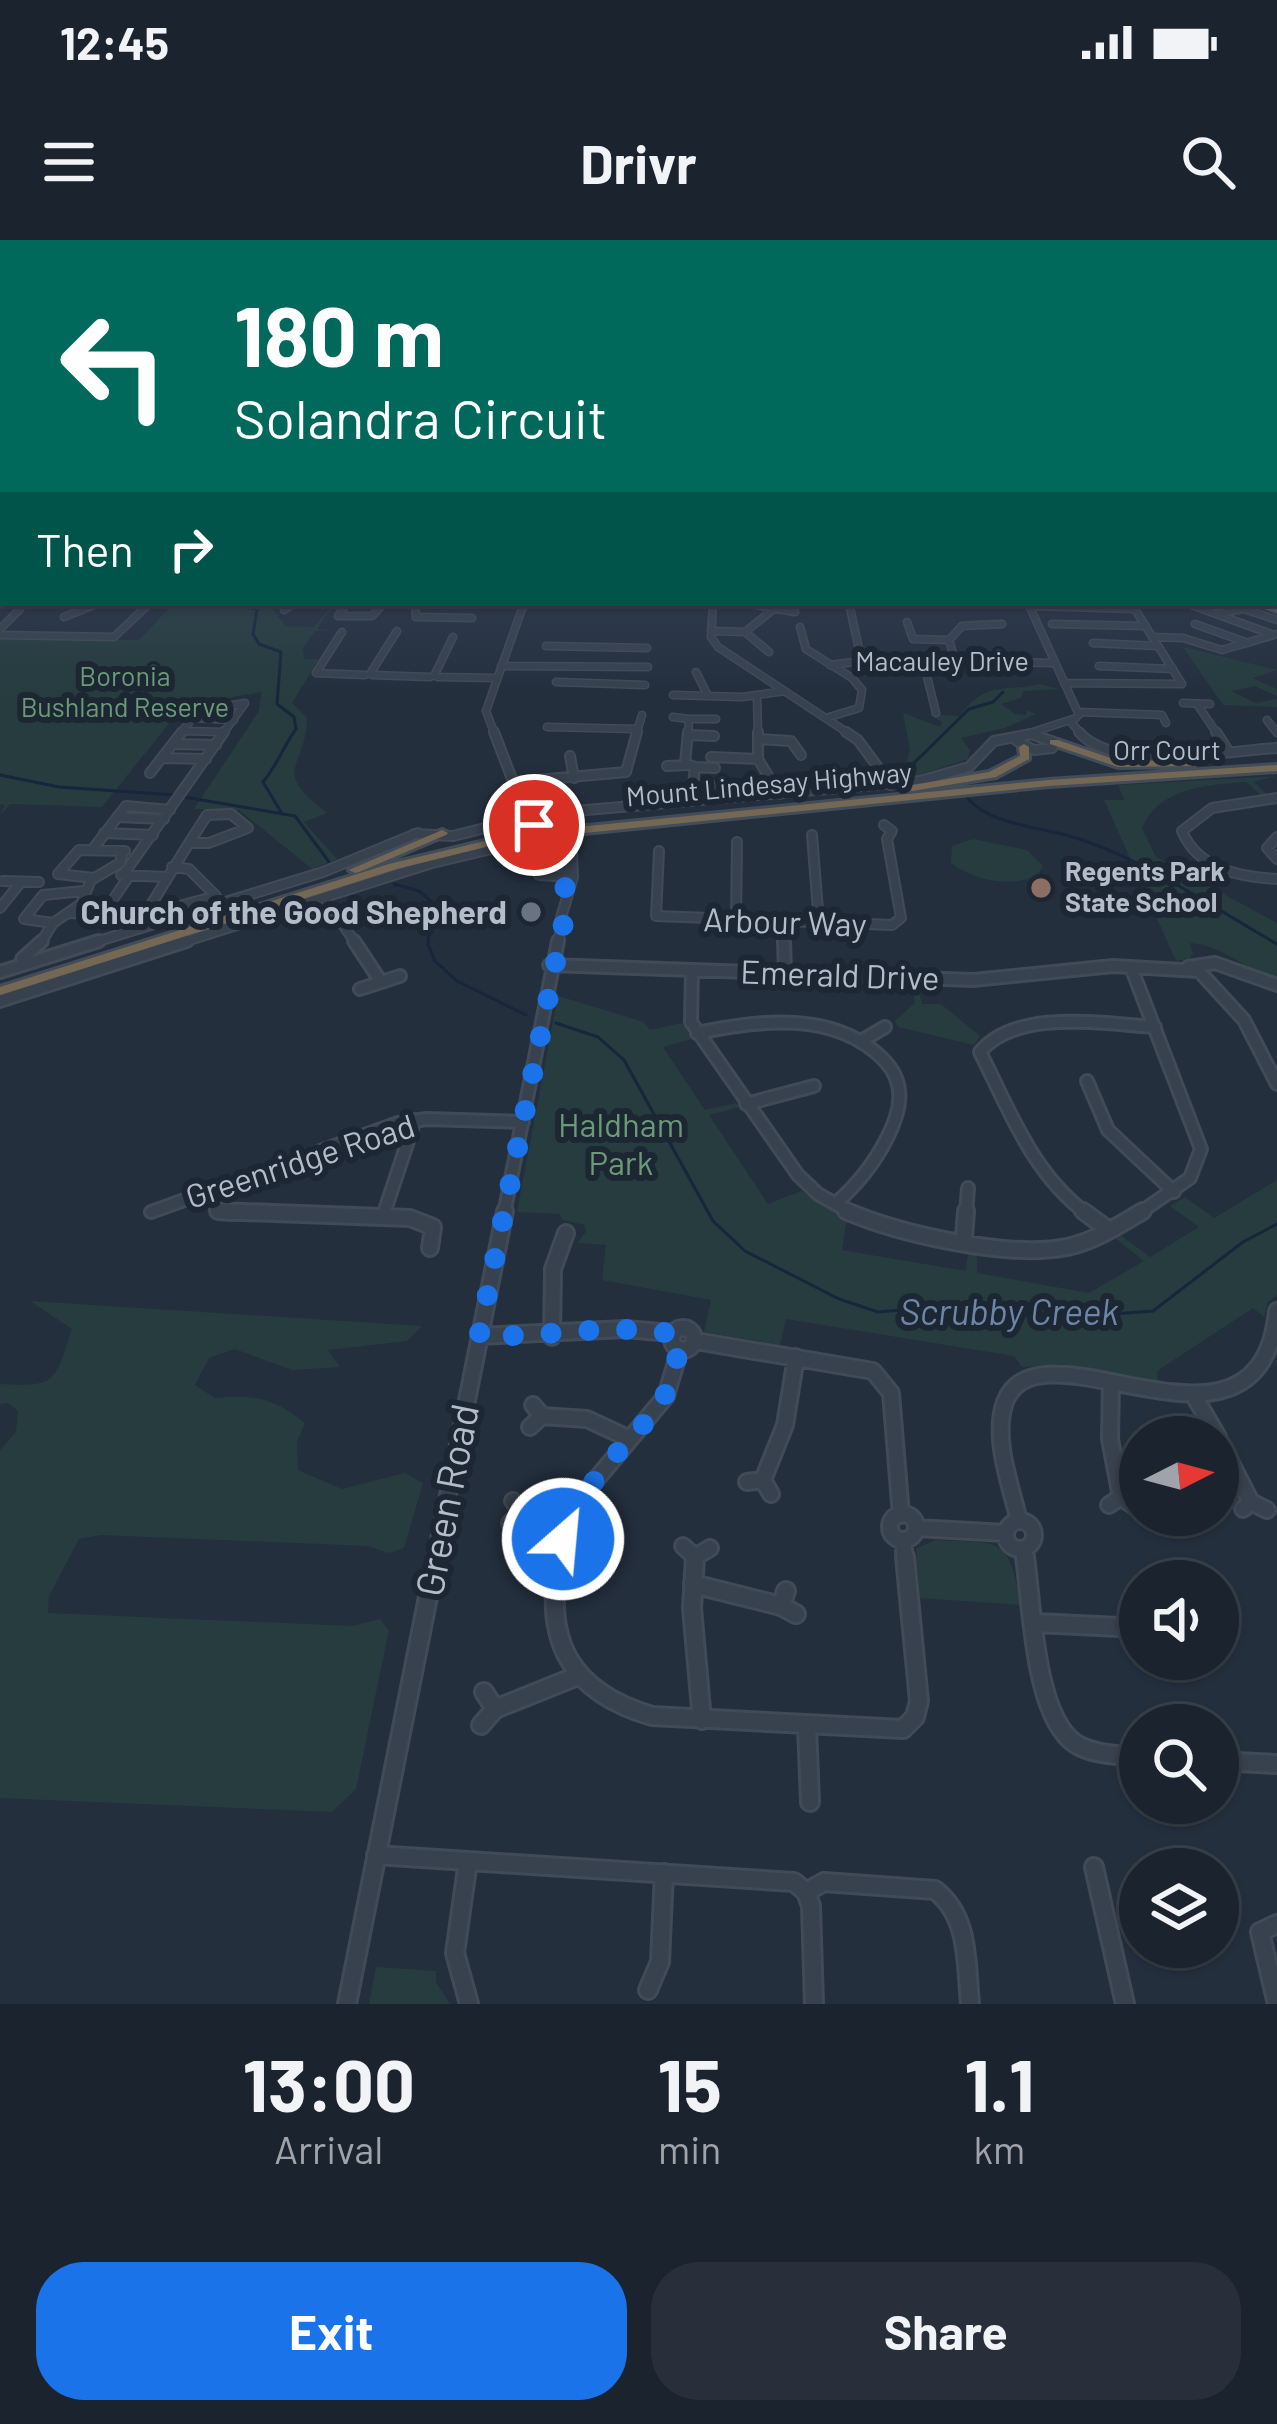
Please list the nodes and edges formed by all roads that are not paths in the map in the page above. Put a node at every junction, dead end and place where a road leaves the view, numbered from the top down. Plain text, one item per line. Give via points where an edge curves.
1 (86, 606) edge
2 (147, 606) edge
3 (290, 606) edge
4 (343, 606) edge
5 (382, 606) edge
6 (414, 606) edge
7 (523, 606) edge
8 (713, 606) edge
9 (777, 606) edge
10 (850, 606) edge
11 (1030, 606) edge
12 (1133, 606) edge
13 (1194, 606) edge
14 (20, 609) dead end
15 (284, 610) dead end
16 (798, 612) dead end
17 (1217, 614) junction
18 (64, 617) dead end
19 (472, 618) dead end
20 (1277, 620) edge
21 (907, 622) dead end
22 (1002, 624) dead end
23 (1052, 624) dead end
24 (1195, 625) dead end
25 (1145, 626) junction
26 (797, 627) dead end
27 (344, 631) dead end
28 (0, 632) edge
29 (711, 632) junction
30 (745, 632) junction
31 (399, 634) dead end
32 (1275, 634) edge
33 (1152, 637) junction
34 (448, 639) dead end
35 (950, 640) junction
36 (1093, 643) dead end
37 (1248, 643) junction
38 (546, 646) dead end
39 (1158, 646) junction
40 (780, 649) dead end
41 (861, 659) junction
42 (923, 660) junction
43 (955, 661) junction
44 (987, 661) junction
45 (1054, 663) junction
46 (830, 665) junction
47 (1099, 665) dead end
48 (501, 666) junction
49 (648, 667) junction
50 (1173, 669) junction
51 (696, 672) dead end
52 (369, 675) junction
53 (496, 678) junction
54 (993, 678) dead end
55 (434, 680) junction
56 (555, 683) dead end
57 (1064, 683) junction
58 (785, 691) junction
59 (673, 695) dead end
60 (707, 696) junction
61 (757, 696) junction
62 (1183, 704) dead end
63 (1197, 704) junction
64 (1210, 704) dead end
65 (936, 713) dead end
66 (642, 715) dead end
67 (674, 717) dead end
68 (192, 718) junction
69 (716, 718) dead end
70 (826, 718) junction
71 (1075, 718) junction
72 (689, 719) junction
73 (234, 720) junction
74 (1267, 720) dead end
75 (1166, 722) dead end
76 (547, 727) dead end
77 (638, 729) junction
78 (183, 731) junction
79 (225, 732) junction
80 (1277, 734) edge
81 (689, 735) junction
82 (714, 736) dead end
83 (758, 739) junction
84 (1050, 739) junction
85 (1022, 741) junction
86 (172, 744) junction
87 (216, 746) junction
88 (1277, 748) edge
89 (1229, 752) junction
90 (801, 755) dead end
91 (570, 756) dead end
92 (711, 757) dead end
93 (162, 758) junction
94 (758, 758) junction
95 (206, 759) junction
96 (1245, 763) junction
97 (667, 766) dead end
98 (691, 766) junction
99 (1277, 767) edge
100 (715, 768) dead end
101 (150, 773) dead end
102 (574, 778) junction
103 (514, 782) junction
104 (891, 784) junction
105 (711, 785) dead end
106 (911, 788) junction
107 (779, 794) junction
108 (1277, 798) edge
109 (167, 814) junction
110 (642, 821) junction
111 (537, 826) junction
112 (104, 833) junction
113 (439, 834) junction
114 (152, 835) junction
115 (812, 835) dead end
116 (1277, 837) edge
117 (887, 839) dead end
118 (737, 842) dead end
119 (188, 843) junction
120 (562, 844) junction
121 (92, 850) junction
122 (123, 851) junction
123 (659, 851) dead end
124 (141, 852) junction
125 (1277, 860) edge
126 (172, 867) junction
127 (355, 870) junction
128 (97, 876) junction
129 (126, 876) junction
130 (569, 877) junction
131 (166, 878) junction
132 (1277, 879) edge
133 (3, 881) dead end
134 (21, 882) junction
135 (39, 882) dead end
136 (84, 891) junction
137 (325, 898) junction
138 (0, 908) edge
139 (68, 913) junction
140 (104, 913) junction
141 (144, 916) junction
142 (736, 920) junction
143 (784, 922) junction
144 (52, 923) junction
145 (819, 923) junction
146 (553, 965) junction
147 (1131, 967) junction
148 (692, 970) junction
149 (1200, 970) junction
150 (785, 972) junction
151 (1223, 973) junction
152 (400, 976) dead end
153 (1, 979) edge
154 (381, 982) junction
155 (1273, 984) edge
156 (360, 989) dead end
157 (1228, 1000) junction
158 (0, 1001) edge
159 (885, 1027) dead end
160 (1155, 1027) junction
161 (698, 1033) junction
162 (863, 1040) junction
163 (1087, 1081) dead end
164 (1277, 1084) edge
165 (814, 1086) dead end
166 (746, 1104) junction
167 (415, 1120) junction
168 (523, 1122) junction
169 (968, 1188) dead end
170 (205, 1192) junction
171 (1174, 1192) junction
172 (835, 1204) junction
173 (151, 1212) dead end
174 (384, 1213) junction
175 (1109, 1230) junction
176 (566, 1233) dead end
177 (964, 1238) junction
178 (430, 1248) dead end
179 (1277, 1310) edge
180 (479, 1336) junction
181 (552, 1336) junction
182 (683, 1341) junction
183 (796, 1357) junction
184 (1271, 1362) edge
185 (1111, 1382) junction
186 (1192, 1394) junction
187 (535, 1416) dead end
188 (1205, 1416) edge
189 (630, 1439) junction
190 (760, 1485) dead end
191 (1239, 1486) edge
192 (1119, 1502) edge
193 (1268, 1510) dead end
194 (515, 1512) dead end
195 (573, 1516) junction
196 (1019, 1521) junction
197 (1005, 1533) junction
198 (910, 1534) junction
199 (1024, 1548) junction
200 (696, 1550) dead end
201 (693, 1583) junction
202 (787, 1604) dead end
203 (1036, 1623) junction
204 (1119, 1627) edge
205 (575, 1677) junction
206 (484, 1692) dead end
207 (494, 1708) junction
208 (702, 1720) junction
209 (481, 1725) dead end
210 (807, 1726) junction
211 (1119, 1754) edge
212 (1239, 1762) edge
213 (1277, 1764) edge
214 (810, 1802) dead end
215 (376, 1855) junction
216 (467, 1861) junction
217 (1094, 1867) dead end
218 (664, 1873) junction
219 (806, 1892) junction
220 (1277, 1924) edge
221 (648, 1990) dead end
222 (347, 2004) edge
223 (469, 2004) edge
224 (814, 2004) edge
225 (970, 2004) edge
226 (1125, 2004) edge
227 (1277, 2004) edge

1 - 18 street
2 - 28 street via 114,637
3 - 15 street
4 - 5 street via 333,616 377,616
6 - 19 street via 416,617
7 - 48 street
8 - 29 street
9 - 16 street
9 - 30 street
10 - 41 street
11 - 45 street
12 - 25 street
13 - 17 street
14 - 28 street
17 - 20 street via 1244,608
17 - 32 street
21 - 35 street via 914,639
22 - 35 street via 965,624
23 - 25 street
24 - 37 street
25 - 33 street
26 - 46 street via 806,650
27 - 52 street via 316,673
29 - 30 street
29 - 58 street via 718,647
30 - 40 street via 767,651
31 - 52 street
32 - 37 street
33 - 37 street via 1219,650
33 - 39 street
34 - 55 street
35 - 43 street
36 - 39 street
38 - 49 street via 650,646
39 - 50 street
41 - 42 street, Macauley Drive
41 - 46 street, Macauley Drive
42 - 43 street, Macauley Drive
42 - 65 street
43 - 44 street, Macauley Drive
44 - 45 street, Macauley Drive
44 - 54 street
45 - 57 street
46 - 70 street via 858,684 864,699 850,713
47 - 50 street
48 - 49 street
48 - 53 street
49 - 56 street via 645,687
50 - 57 street via 1179,686
51 - 60 street
52 - 55 street
53 - 55 street
53 - 103 street via 486,711
57 - 71 street
58 - 61 street
58 - 70 street
59 - 60 street
60 - 61 street
61 - 83 street
62 - 63 street
63 - 64 street
63 - 89 street
66 - 77 street
67 - 72 street
68 - 73 street
68 - 73 street via 245,703
68 - 78 street
69 - 72 street
70 - 104 street via 858,740
71 - 75 street via 1162,715
71 - 84 street via 1046,728
71 - 85 street via 1040,725
71 - 89 street, Orr Court via 1090,745 1119,756
72 - 81 street
73 - 79 street
74 - 80 street, Orr Court
76 - 77 street
77 - 102 street via 626,772
78 - 79 street
78 - 86 street
79 - 87 street
81 - 82 street
81 - 98 street
83 - 90 street via 791,741
83 - 94 street
84 - 85 street
84 - 85 street via 1044,750
84 - 96 highway via 1123,764
85 - 104 street via 986,748 956,773
85 - 106 highway via 1025,757 1006,771
86 - 87 street
86 - 93 street
87 - 95 street
88 - 89 street, Orr Court
91 - 102 street
92 - 94 street
93 - 95 street
93 - 101 street
94 - 107 street
95 - 109 street
96 - 99 highway, Mount Lindesay Highway
96 - 106 highway, Mount Lindesay Highway
97 - 98 street
98 - 100 street
98 - 105 street via 693,784
99 - 110 highway, Mount Lindesay Highway
102 - 103 street
103 - 111 street
104 - 107 street
106 - 111 highway, Mount Lindesay Highway
107 - 111 street
108 - 132 street via 1215,806 1182,831 1209,862
109 - 112 street via 128,806
109 - 114 street
110 - 111 highway, Mount Lindesay Highway
110 - 120 highway via 581,831
111 - 113 street
111 - 120 highway
111 - 120 street
111 - 127 highway, Mount Lindesay Highway
111 - 153 highway, Mount Lindesay Highway
112 - 114 street
112 - 121 street
113 - 127 highway
113 - 153 street via 414,834
114 - 124 street
115 - 145 street
116 - 125 street via 1267,844
117 - 145 street, Arbour Way via 901,922
118 - 142 street
119 - 119 street via 209,843 248,829 229,813 207,815
119 - 126 street
120 - 130 street, Green Road
121 - 122 street
121 - 128 street via 76,852 58,874
122 - 124 street
122 - 128 street via 120,863
123 - 142 street, Arbour Way via 656,916
124 - 129 street
126 - 131 street
126 - 141 street via 189,869 216,896
127 - 153 highway, Mount Lindesay Highway
128 - 129 street
128 - 136 street
129 - 131 street
129 - 140 street
130 - 137 street via 534,874 525,851 505,846
130 - 146 street, Green Road
131 - 141 street
133 - 134 street
134 - 135 street
134 - 138 street
136 - 139 street
136 - 144 street via 43,896 24,919
137 - 154 street
137 - 158 street
139 - 140 street
139 - 144 street
140 - 141 street
142 - 143 street, Arbour Way
143 - 145 street, Arbour Way
143 - 150 street
144 - 153 street via 35,952 10,963
146 - 148 street, Emerald Drive
146 - 168 street, Green Road
147 - 149 street, Emerald Drive
147 - 150 street, Emerald Drive via 988,980
147 - 160 street
148 - 150 street, Emerald Drive
148 - 161 street via 690,1014
149 - 151 street, Emerald Drive
149 - 157 street
151 - 155 street, Emerald Drive
151 - 157 street
152 - 154 street
154 - 156 street
157 - 164 street
159 - 162 street
160 - 171 street via 1202,1149 1196,1174
160 - 175 street via 1006,1031 980,1052 1037,1167
161 - 162 street via 751,1022 814,1025
161 - 166 street
162 - 172 street via 893,1071 900,1111 864,1179
163 - 171 street via 1120,1148
165 - 166 street
166 - 172 street via 807,1186
167 - 168 street, Greenridge Road
167 - 170 street, Greenridge Road
167 - 174 street
168 - 180 street, Green Road
169 - 177 street
170 - 173 street, Greenridge Road
170 - 174 street via 220,1213
171 - 175 street
172 - 177 street via 878,1222
174 - 178 street via 428,1223
175 - 177 street via 1055,1249
176 - 181 street via 552,1277
179 - 184 street
180 - 181 street
180 - 215 street, Green Road
181 - 182 street via 636,1329
182 - 183 street
182 - 189 street via 662,1404
183 - 190 street via 782,1438
183 - 198 street via 885,1380 901,1514 889,1528
184 - 186 street
185 - 186 street
185 - 192 street
185 - 196 street via 1039,1373 1012,1387 999,1414
186 - 188 street
187 - 189 street via 587,1419
189 - 195 street
191 - 193 street via 1247,1505
194 - 195 street
195 - 205 street via 555,1590 561,1647
196 - 197 street
196 - 199 street via 1035,1535
197 - 198 street
197 - 199 street
198 - 210 street via 915,1717 890,1731
199 - 203 street
200 - 201 street
201 - 202 street
201 - 208 street
203 - 204 street
203 - 211 street via 1056,1728 1079,1749
205 - 207 street
205 - 208 street via 632,1713
206 - 207 street
207 - 209 street
208 - 210 street
210 - 214 street
212 - 213 street
215 - 216 street
215 - 222 street, Green Road
216 - 218 street
216 - 223 street via 453,1962
217 - 226 street
218 - 219 street via 780,1878
218 - 221 street via 660,1962
219 - 224 street
219 - 225 street via 824,1882 951,1898
220 - 227 street via 1260,1932

